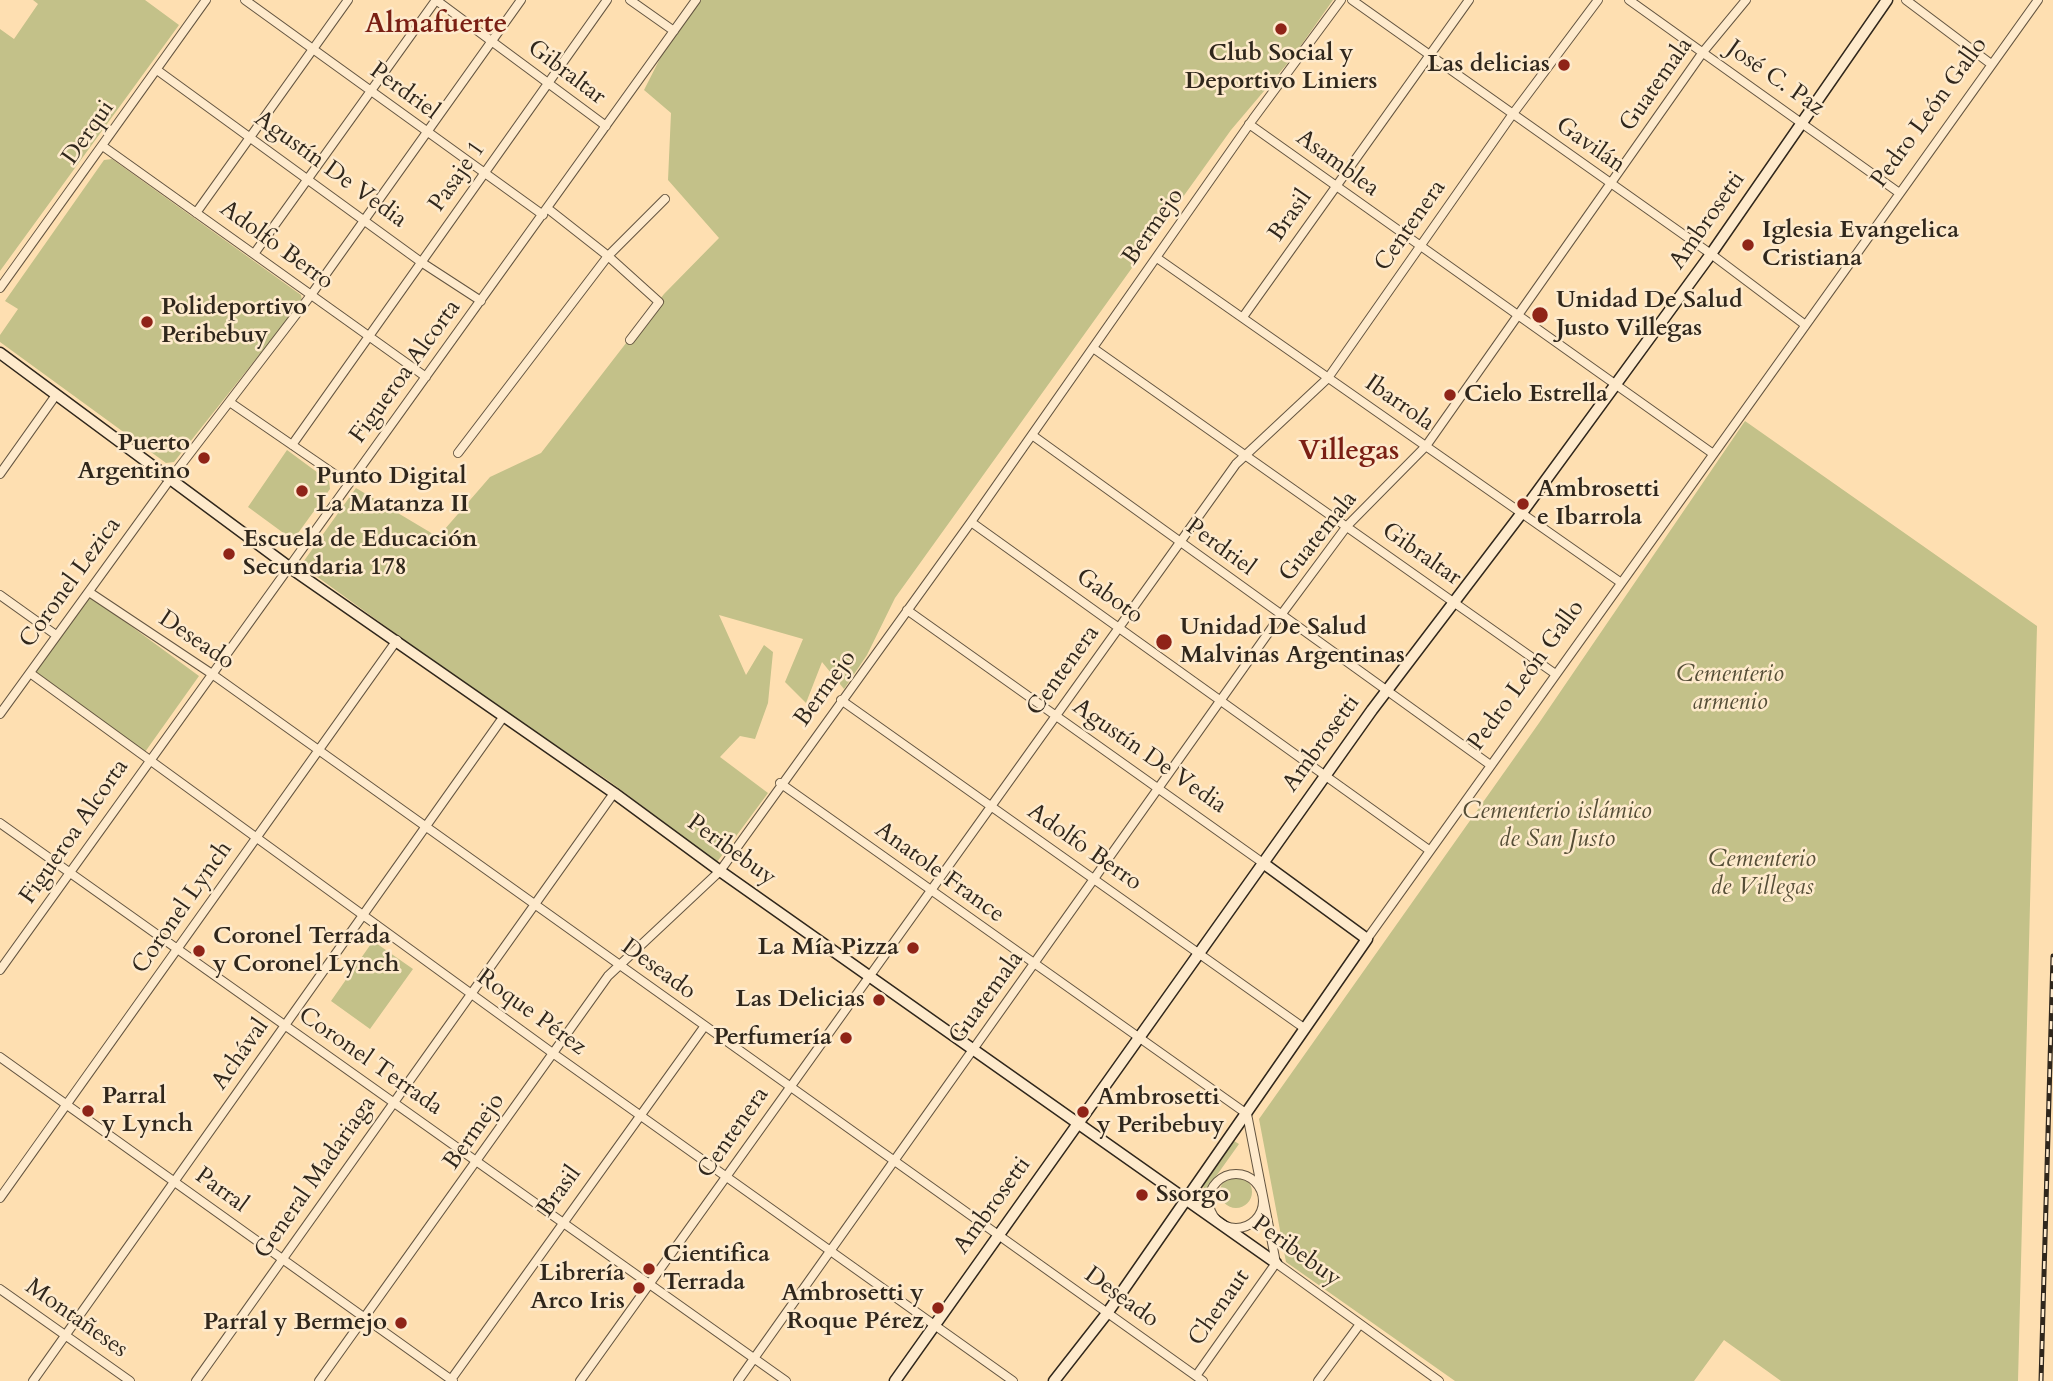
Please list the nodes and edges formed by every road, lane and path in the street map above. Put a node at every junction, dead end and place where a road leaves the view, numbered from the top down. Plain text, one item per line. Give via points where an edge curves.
1 (206, 0) edge
2 (245, 0) edge
3 (348, 0) edge
4 (436, 0) edge
5 (521, 0) edge
6 (607, 0) edge
7 (629, 0) edge
8 (696, 0) edge
9 (1341, 0) edge
10 (1352, 0) edge
11 (1469, 0) edge
12 (1598, 0) edge
13 (1629, 0) edge
14 (1746, 0) edge
15 (1887, 0) edge
16 (1906, 0) edge
17 (2038, 0) edge
18 (674, 31) junction
19 (492, 41) junction
20 (313, 50) junction
21 (1703, 52) junction
22 (1429, 56) junction
23 (1991, 64) junction
24 (156, 70) junction
25 (548, 83) junction
26 (369, 91) junction
27 (1512, 115) junction
28 (1803, 121) junction
29 (1249, 124) junction
30 (606, 126) junction
31 (428, 133) junction
32 (251, 139) junction
33 (104, 147) junction
34 (483, 174) junction
35 (306, 180) junction
36 (1610, 184) junction
37 (1335, 186) junction
38 (1898, 192) junction
39 (665, 199) dead end
40 (545, 211) junction
41 (196, 213) junction
42 (363, 219) junction
43 (1420, 246) junction
44 (254, 254) junction
45 (1711, 254) junction
46 (608, 256) junction
47 (1157, 258) junction
48 (421, 262) junction
49 (0, 288) edge
50 (311, 295) junction
51 (481, 301) junction
52 (1518, 316) junction
53 (1243, 317) junction
54 (1804, 324) junction
55 (369, 336) junction
56 (630, 340) dead end
57 (1093, 348) junction
58 (0, 353) edge
59 (426, 377) junction
60 (1328, 378) junction
61 (1616, 384) junction
62 (56, 395) junction
63 (231, 403) junction
64 (1032, 435) junction
65 (292, 445) junction
66 (1426, 446) junction
67 (458, 453) dead end
68 (1712, 453) junction
69 (1244, 454) junction
70 (0, 474) edge
71 (171, 478) junction
72 (349, 484) junction
73 (1521, 514) junction
74 (971, 522) junction
75 (1347, 526) junction
76 (1180, 542) junction
77 (289, 567) junction
78 (1620, 582) junction
79 (89, 592) junction
80 (0, 595) edge
81 (1454, 602) junction
82 (907, 610) junction
83 (1281, 615) junction
84 (1118, 628) junction
85 (56, 635) junction
86 (397, 640) junction
87 (30, 673) junction
88 (1554, 673) junction
89 (212, 674) junction
90 (1387, 691) junction
91 (841, 700) junction
92 (1221, 701) junction
93 (0, 714) edge
94 (504, 716) junction
95 (1054, 716) junction
96 (319, 752) junction
97 (149, 759) junction
98 (1489, 764) junction
99 (1326, 775) junction
100 (780, 783) junction
101 (1158, 789) junction
102 (614, 793) junction
103 (991, 805) junction
104 (0, 822) edge
105 (427, 829) junction
106 (257, 838) junction
107 (1429, 849) junction
108 (1263, 863) junction
109 (720, 870) junction
110 (70, 872) junction
111 (1095, 879) junction
112 (929, 889) junction
113 (534, 905) junction
114 (365, 916) junction
115 (1367, 939) junction
116 (178, 950) junction
117 (1200, 953) junction
118 (619, 965) junction
119 (1034, 965) junction
120 (0, 970) edge
121 (869, 974) junction
122 (470, 993) junction
123 (285, 1026) junction
124 (704, 1027) junction
125 (1304, 1028) junction
126 (1139, 1039) junction
127 (973, 1049) junction
128 (554, 1054) junction
129 (0, 1057) edge
130 (790, 1087) junction
131 (394, 1102) junction
132 (66, 1104) junction
133 (1247, 1114) junction
134 (640, 1115) junction
135 (1080, 1124) junction
136 (895, 1160) junction
137 (477, 1162) junction
138 (727, 1177) junction
139 (175, 1181) junction
140 (1262, 1196) junction
141 (0, 1198) edge
142 (1187, 1199) junction
143 (1216, 1220) junction
144 (562, 1222) junction
145 (999, 1233) junction
146 (831, 1250) junction
147 (282, 1259) junction
148 (1276, 1262) junction
149 (651, 1286) junction
150 (0, 1289) edge
151 (1108, 1312) junction
152 (365, 1317) junction
153 (1360, 1324) junction
154 (933, 1325) junction
155 (66, 1335) junction
156 (754, 1359) junction
157 (1199, 1378) edge
158 (451, 1380) edge
159 (33, 1381) edge
160 (130, 1381) edge
161 (196, 1381) edge
162 (319, 1381) edge
163 (580, 1381) edge
164 (738, 1381) edge
165 (786, 1381) edge
166 (895, 1381) edge
167 (1013, 1381) edge
168 (1054, 1381) edge
169 (1318, 1381) edge
170 (1439, 1381) edge

1 - 24 street, Derqui
2 - 20 street, Perdriel
3 - 20 street
4 - 19 street, Gibraltar
4 - 26 street
5 - 19 street, Coronel Lezica
6 - 25 street, Pasaje 1
7 - 18 street
8 - 18 street, Figueroa Alcorta
9 - 29 street, Bermejo
10 - 22 street, Gavilán
11 - 22 street, Brasil
12 - 27 street, Centenera
13 - 21 street, José C. Paz
14 - 21 street, Guatemala
15 - 28 street, Ambrosetti
16 - 23 street
17 - 23 street, Pedro León Gallo
18 - 30 street, Figueroa Alcorta
19 - 25 street, Gibraltar
19 - 31 street, Coronel Lezica
20 - 26 street, Perdriel
20 - 32 street
21 - 28 street, José C. Paz
21 - 36 street, Guatemala
22 - 27 street, Gavilán
22 - 37 street, Brasil
23 - 38 street, Pedro León Gallo
24 - 32 street, Agustín De Vedia
24 - 33 street, Derqui
25 - 30 street, Gibraltar
25 - 34 street, Pasaje 1
26 - 31 street, Perdriel
26 - 35 street
27 - 36 street, Gavilán
27 - 43 street, Centenera
28 - 38 street, José C. Paz
28 - 45 street, Ambrosetti
29 - 37 street, Asamblea
29 - 47 street, Bermejo
30 - 40 street, Figueroa Alcorta
31 - 34 street, Perdriel
31 - 42 street, Coronel Lezica
32 - 35 street, Agustín De Vedia
32 - 41 street
33 - 41 street, Adolfo Berro
33 - 49 street, Derqui
34 - 40 street, Perdriel
34 - 48 street, Pasaje 1
35 - 42 street, Agustín De Vedia
35 - 44 street
36 - 45 street, Gavilán
36 - 52 street, Guatemala
37 - 43 street, Asamblea
37 - 53 street, Brasil
38 - 54 street, Pedro León Gallo
39 - 46 street
40 - 46 street, Perdriel
40 - 51 street, Figueroa Alcorta
41 - 44 street, Adolfo Berro
42 - 48 street, Agustín De Vedia
42 - 50 street, Coronel Lezica
43 - 52 street, Asamblea
43 - 60 street, Centenera
44 - 50 street, Adolfo Berro
45 - 54 street, Gavilán
45 - 61 street, Ambrosetti
46 - 56 street, Perdriel via 659,302
46 - 67 street
47 - 53 street, Ibarrola
47 - 57 street, Bermejo
48 - 51 street, Agustín De Vedia
48 - 55 street, Pasaje 1
50 - 55 street, Adolfo Berro
50 - 63 street, Coronel Lezica
51 - 59 street, Figueroa Alcorta
52 - 61 street, Asamblea
52 - 66 street, Guatemala
53 - 60 street, Ibarrola
54 - 68 street, Pedro León Gallo
55 - 59 street, Adolfo Berro
55 - 65 street, Pasaje 1
57 - 64 street, Bermejo
57 - 69 street, Gibraltar
58 - 62 street, Peribebuy
59 - 72 street, Figueroa Alcorta
60 - 66 street, Ibarrola
60 - 69 street, Centenera
61 - 68 street, Asamblea
61 - 73 street, Ambrosetti
62 - 70 street
62 - 71 street, Peribebuy
63 - 65 street
63 - 71 street, Coronel Lezica
64 - 74 street, Bermejo
64 - 76 street, Perdriel
65 - 72 street
66 - 73 street, Ibarrola
66 - 75 street, Guatemala
68 - 78 street, Pedro León Gallo
69 - 75 street, Gibraltar
69 - 76 street, Centenera
71 - 77 street, Peribebuy
71 - 79 street, Coronel Lezica
72 - 77 street, Figueroa Alcorta
73 - 78 street, Ibarrola
73 - 81 street, Ambrosetti
74 - 82 street, Bermejo
74 - 84 street, Gaboto
75 - 81 street, Gibraltar
75 - 83 street, Guatemala
76 - 83 street, Perdriel
76 - 84 street, Centenera
77 - 86 street, Peribebuy
77 - 89 street, Figueroa Alcorta
78 - 88 street, Pedro León Gallo
79 - 85 street, Coronel Lezica
79 - 89 street, Deseado
80 - 85 street
81 - 88 street, Gibraltar
81 - 90 street, Ambrosetti
82 - 91 street, Bermejo
82 - 95 street, Agustín De Vedia
83 - 90 street, Perdriel
83 - 92 street, Guatemala
84 - 92 street, Gaboto
84 - 95 street, Centenera
85 - 87 street, Coronel Lezica
86 - 94 street, Peribebuy
86 - 96 street, Coronel Lynch
87 - 93 street, Coronel Lezica
87 - 97 street, Roque Pérez
88 - 98 street, Pedro León Gallo
89 - 96 street, Deseado
89 - 97 street, Figueroa Alcorta
90 - 98 street, Perdriel
90 - 99 street, Ambrosetti
91 - 100 street, Bermejo
91 - 103 street, Adolfo Berro
92 - 99 street, Gaboto
92 - 101 street, Guatemala
94 - 102 street, Peribebuy
94 - 105 street, Achával
95 - 101 street, Agustín De Vedia
95 - 103 street, Centenera
96 - 105 street, Deseado
96 - 106 street, Coronel Lynch
97 - 106 street, Roque Pérez
97 - 110 street, Figueroa Alcorta
98 - 107 street, Pedro León Gallo
99 - 107 street, Gaboto
99 - 108 street, Ambrosetti
100 - 109 street, Bermejo
100 - 112 street, Anatole France
101 - 108 street, Agustín De Vedia
101 - 111 street, Guatemala
102 - 109 street, Peribebuy
102 - 113 street, General Madariaga
103 - 111 street, Adolfo Berro
103 - 112 street, Centenera
104 - 110 street, Coronel Terrada
105 - 113 street, Deseado
105 - 114 street, Achával
106 - 114 street, Roque Pérez
106 - 116 street, Coronel Lynch
107 - 115 street, Pedro León Gallo
108 - 115 street, Agustín De Vedia
108 - 117 street, Ambrosetti
109 - 118 street, Bermejo
109 - 121 street, Peribebuy
110 - 116 street, Coronel Terrada
110 - 120 street, Figueroa Alcorta
111 - 117 street, Adolfo Berro
111 - 119 street, Guatemala
112 - 119 street, Anatole France
112 - 121 street, Centenera
113 - 118 street, Deseado
113 - 122 street, General Madariaga
114 - 122 street, Roque Pérez
114 - 123 street, Achával
115 - 125 street, Pedro León Gallo
116 - 123 street, Coronel Terrada
116 - 132 street, Coronel Lynch
117 - 125 street, Adolfo Berro
117 - 126 street, Ambrosetti
118 - 124 street, Deseado
118 - 128 street, Bermejo
119 - 126 street, Anatole France
119 - 127 street, Guatemala
121 - 127 street, Peribebuy
121 - 130 street, Centenera
122 - 128 street, Roque Pérez
122 - 131 street, General Madariaga
123 - 131 street, Coronel Terrada
123 - 139 street, Achával
124 - 130 street, Deseado
124 - 134 street, Brasil
125 - 133 street, Pedro León Gallo
126 - 133 street, Anatole France
126 - 135 street, Ambrosetti
127 - 135 street, Peribebuy
127 - 136 street, Guatemala
128 - 134 street, Roque Pérez
128 - 137 street, Bermejo
129 - 132 street, Parral
130 - 136 street, Deseado
130 - 138 street, Centenera
131 - 137 street, Coronel Terrada
131 - 147 street, General Madariaga
132 - 139 street, Parral
132 - 141 street, Coronel Lynch
133 - 140 street
133 - 142 street, Pedro León Gallo
134 - 138 street, Roque Pérez
134 - 144 street, Brasil
135 - 142 street, Peribebuy
135 - 145 street, Ambrosetti
136 - 145 street, Deseado
136 - 146 street, Guatemala
137 - 144 street, Coronel Terrada
137 - 152 street, Bermejo
138 - 146 street, Roque Pérez
138 - 149 street, Centenera
139 - 147 street, Parral
139 - 155 street, Achával
140 - 143 street via 1260,1213 1248,1225 1231,1227
140 - 143 street via 1246,1175 1227,1175 1209,1195
140 - 148 street
142 - 143 street, Peribebuy
142 - 151 street, Pedro León Gallo
143 - 148 street, Peribebuy
144 - 149 street, Coronel Terrada
144 - 158 street, Brasil
145 - 151 street, Deseado
145 - 154 street, Ambrosetti
146 - 154 street, Roque Pérez
146 - 156 street, Guatemala
147 - 152 street, Parral
147 - 161 street, General Madariaga
148 - 153 street, Peribebuy
148 - 157 street, Chenaut
149 - 156 street, Coronel Terrada
149 - 163 street, Centenera
150 - 155 street, Montañeses
151 - 157 street, Deseado
151 - 168 street, Pedro León Gallo
152 - 158 street, Parral
152 - 162 street, Bermejo
153 - 169 street
153 - 170 street, Peribebuy
154 - 166 street, Ambrosetti
154 - 167 street, Roque Pérez
155 - 159 street, Achával
155 - 160 street, Montañeses
156 - 164 street, Guatemala
156 - 165 street, Coronel Terrada

